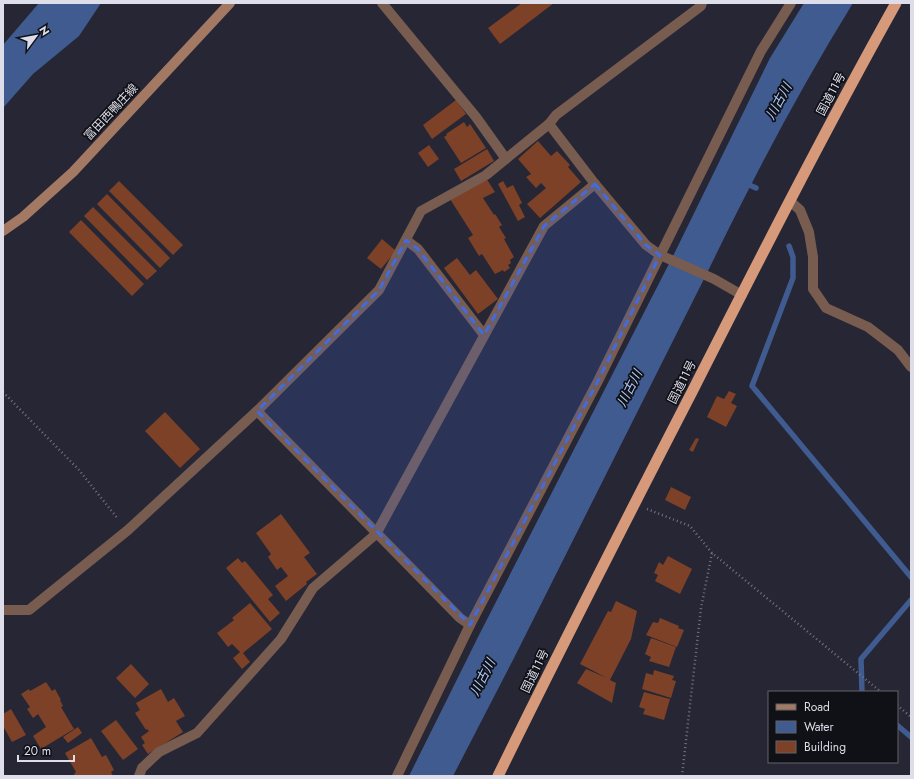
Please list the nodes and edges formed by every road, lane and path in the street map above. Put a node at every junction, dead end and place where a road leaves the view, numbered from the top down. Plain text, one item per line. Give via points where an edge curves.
1 (230, 3) edge
2 (382, 3) edge
3 (702, 3) edge
4 (791, 3) edge
5 (896, 3) edge
6 (549, 124) junction
7 (506, 159) junction
8 (595, 184) junction
9 (790, 201) junction
10 (3, 231) edge
11 (406, 240) junction
12 (664, 256) junction
13 (742, 295) junction
14 (484, 335) junction
15 (911, 367) edge
16 (3, 392) edge
17 (257, 412) junction
18 (635, 502) junction
19 (128, 530) junction
20 (376, 534) junction
21 (712, 553) junction
22 (3, 610) edge
23 (470, 625) junction
24 (880, 691) edge
25 (898, 706) edge
26 (911, 717) edge
27 (139, 776) edge
28 (397, 776) edge
29 (498, 776) edge
30 (682, 776) edge

1 - 10 main road, 富田西鴨庄線 via 73,172 23,217
2 - 7 street via 476,117
3 - 6 street via 556,115
4 - 12 street via 761,52
5 - 9 highway, 国道11号
6 - 7 street
6 - 8 street
7 - 11 street via 486,175 421,211
8 - 12 street via 646,245
8 - 14 street via 544,226
9 - 13 highway, 国道11号
9 - 15 street via 800,210 809,232 813,257 813,289 826,308 868,327 898,350
11 - 14 street via 418,249
11 - 17 street via 379,290
12 - 13 street
12 - 23 street
13 - 18 highway, 国道11号
14 - 20 street
16 - 19 path via 79,470
17 - 19 street
17 - 20 street
18 - 21 path via 690,526
18 - 29 highway, 国道11号
19 - 22 street via 29,610
20 - 23 street
20 - 27 street via 313,588 281,638 197,733 159,752 142,768
21 - 24 path
21 - 30 path via 701,608
23 - 28 street
25 - 26 path

